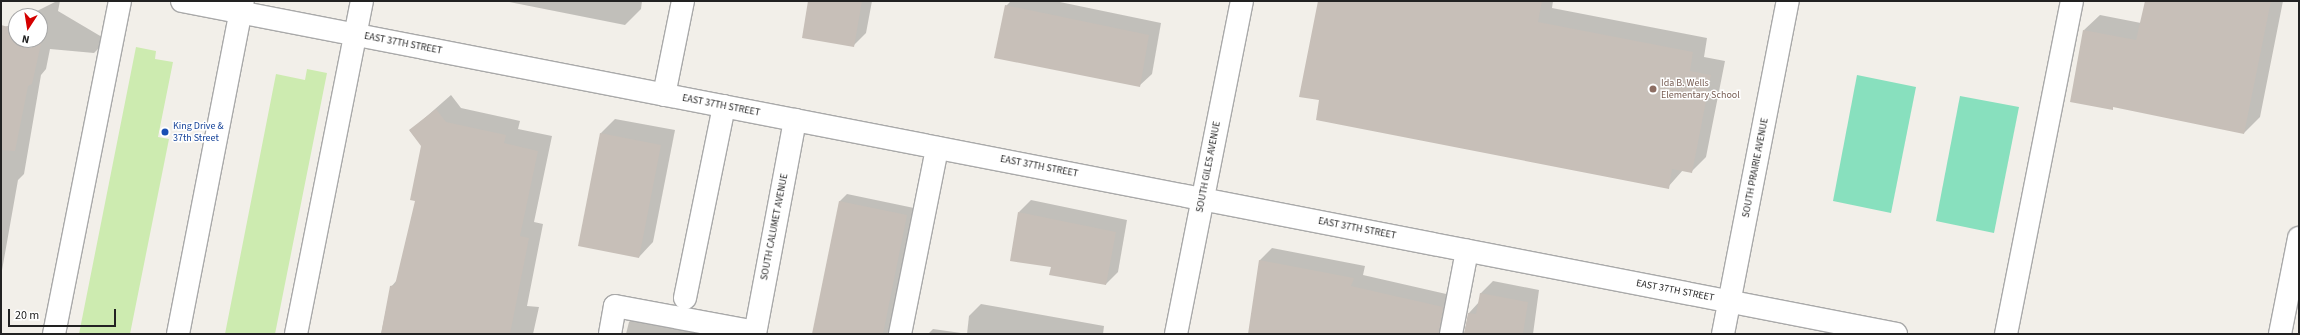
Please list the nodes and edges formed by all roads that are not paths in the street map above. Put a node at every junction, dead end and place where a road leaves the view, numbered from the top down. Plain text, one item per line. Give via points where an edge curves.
1 (120, 1) edge
2 (182, 1) edge
3 (362, 1) edge
4 (683, 1) edge
5 (1242, 1) edge
6 (1788, 1) edge
7 (2072, 1) edge
8 (242, 7) edge
9 (355, 34) junction
10 (664, 95) junction
11 (724, 106) junction
12 (795, 120) junction
13 (938, 148) junction
14 (1203, 199) junction
15 (2299, 238) edge
16 (1468, 251) junction
17 (685, 298) dead end
18 (1730, 302) junction
19 (755, 333) edge
20 (54, 334) edge
21 (178, 334) edge
22 (296, 334) edge
23 (610, 334) edge
24 (900, 334) edge
25 (1176, 334) edge
26 (1451, 334) edge
27 (1723, 334) edge
28 (1896, 334) edge
29 (2006, 334) edge
30 (2280, 334) edge

1 - 20 street
2 - 8 street, EAST 37TH STREET
3 - 9 street
4 - 10 street
5 - 14 street, SOUTH GILES AVENUE
6 - 18 street, SOUTH PRAIRIE AVENUE
7 - 29 street
8 - 9 street, EAST 37TH STREET
8 - 21 street
9 - 10 street, EAST 37TH STREET
9 - 22 street
10 - 11 street, EAST 37TH STREET
11 - 12 street, EAST 37TH STREET
11 - 17 street
12 - 13 street, EAST 37TH STREET
12 - 19 street, SOUTH CALUMET AVENUE
13 - 14 street, EAST 37TH STREET
13 - 24 street
14 - 16 street, EAST 37TH STREET
14 - 25 street, SOUTH GILES AVENUE
15 - 30 street
16 - 18 street, EAST 37TH STREET
16 - 26 street
18 - 27 street, SOUTH PRAIRIE AVENUE
18 - 28 street, EAST 37TH STREET
19 - 23 street via 615,306

